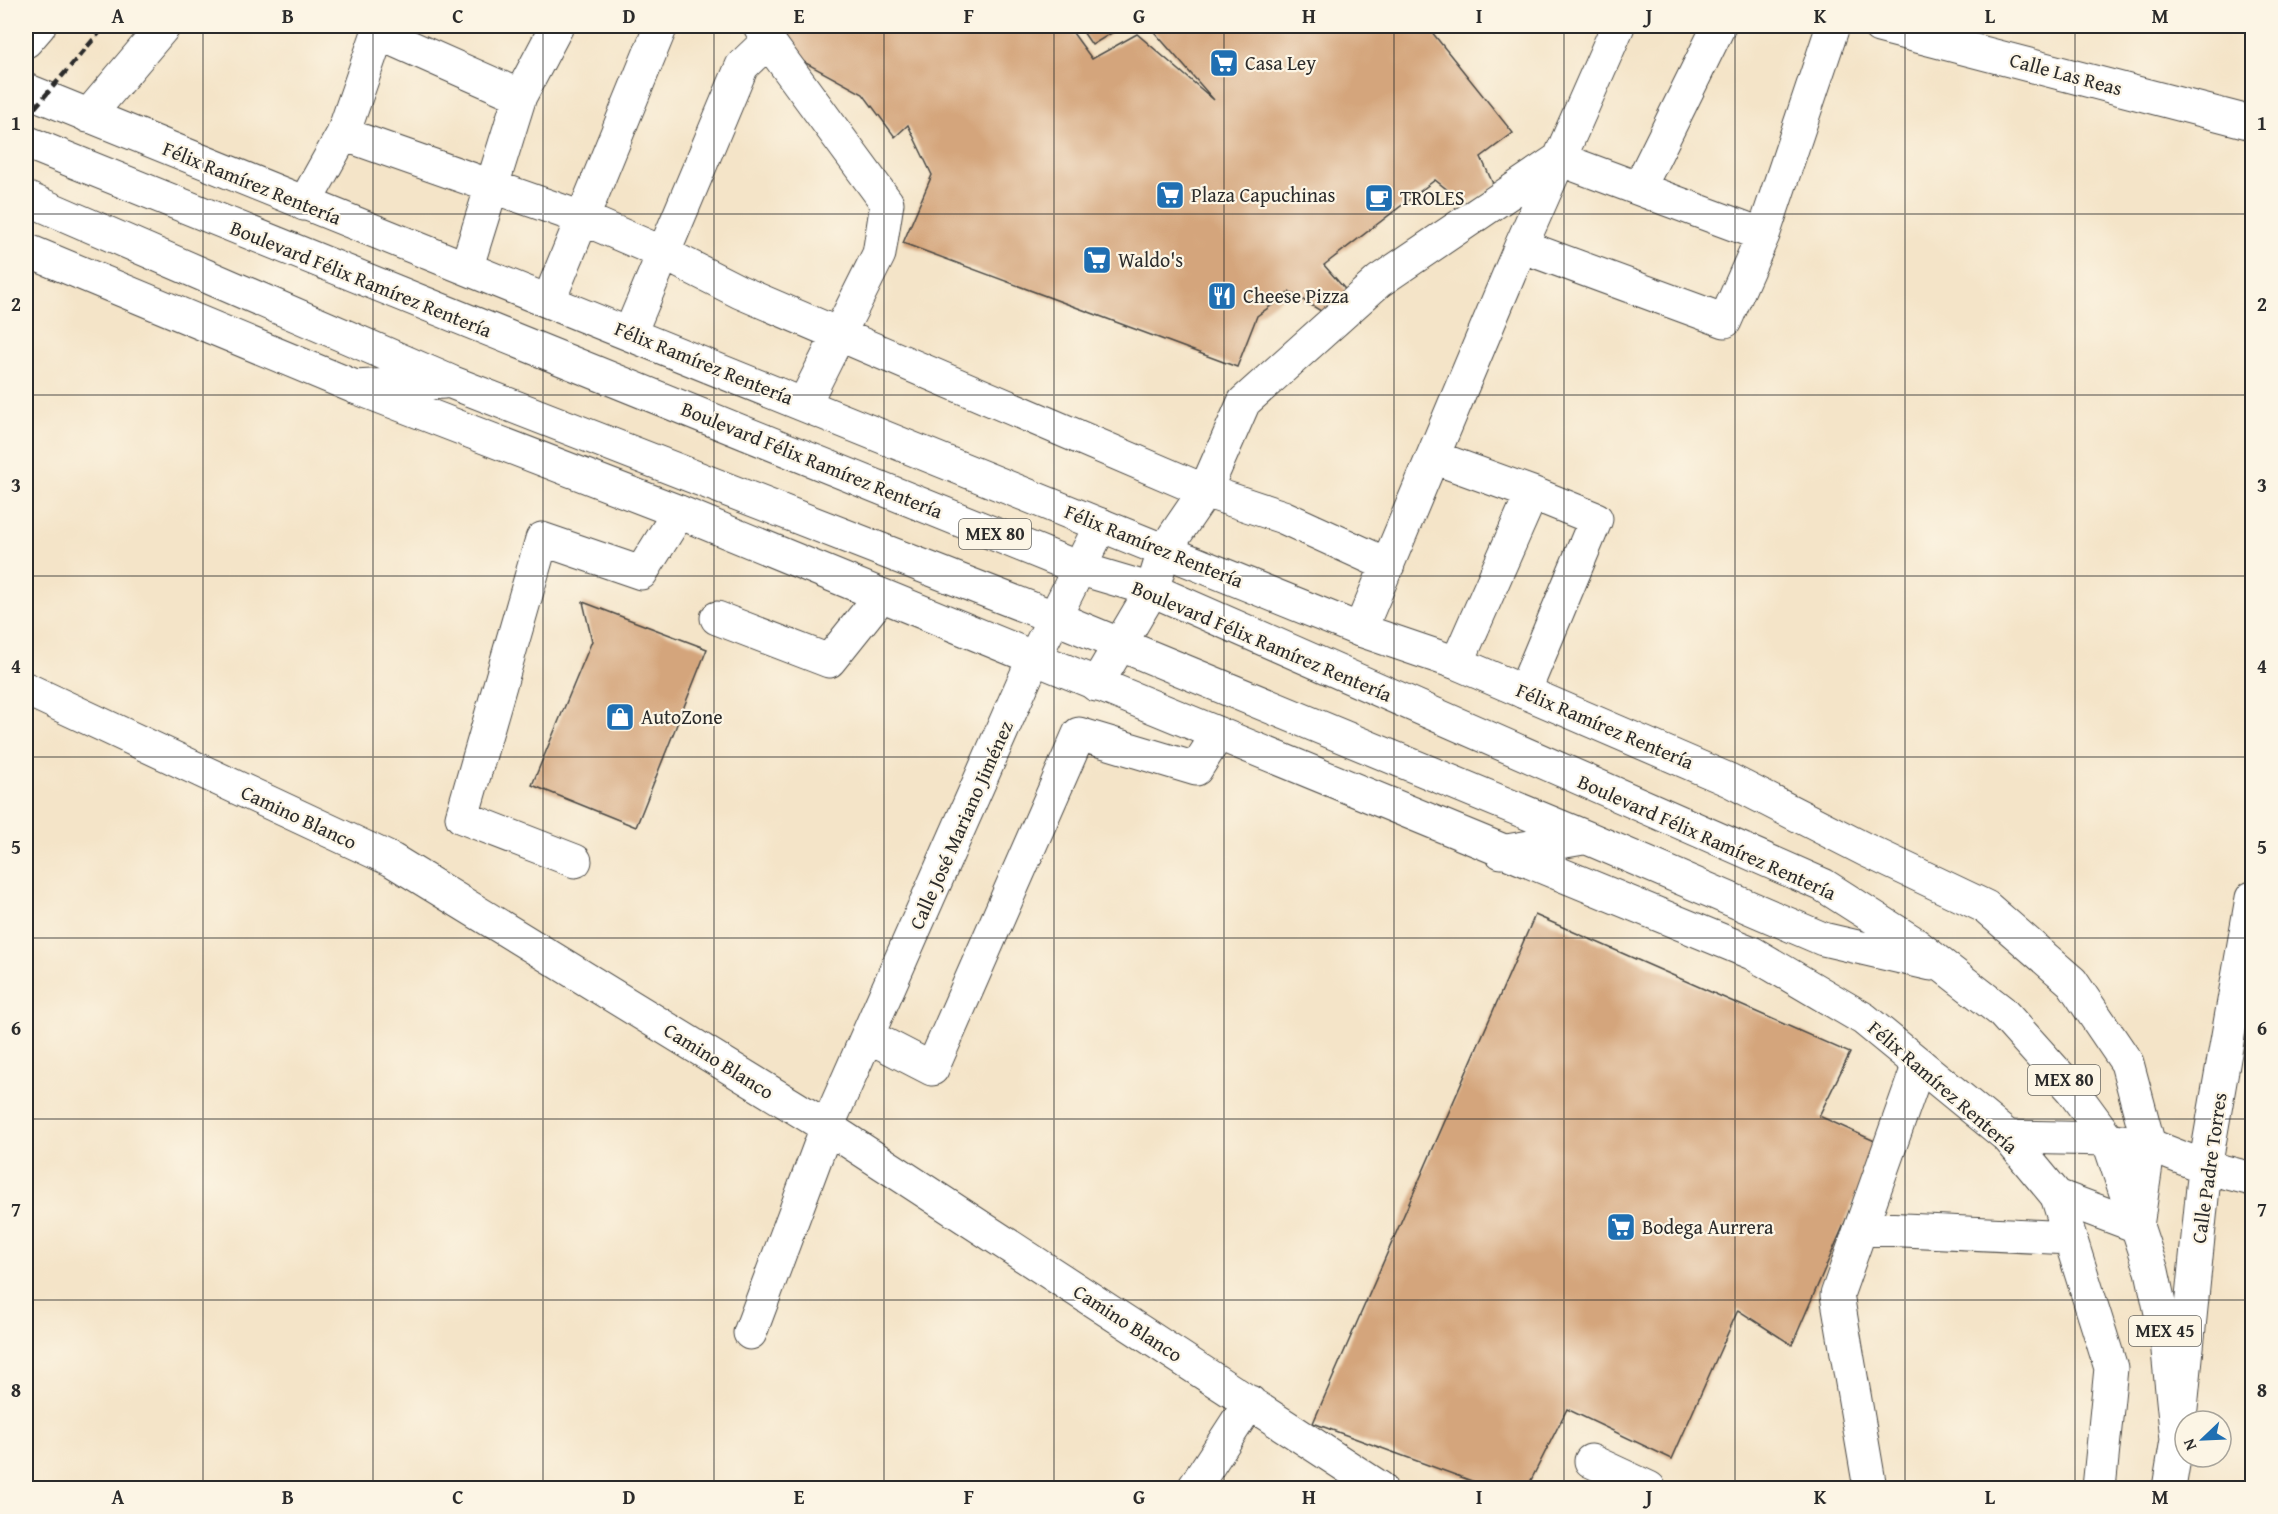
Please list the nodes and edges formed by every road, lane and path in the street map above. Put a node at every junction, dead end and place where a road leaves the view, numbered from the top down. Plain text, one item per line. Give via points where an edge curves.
1 (39, 26) edge
2 (164, 26) edge
3 (557, 26) edge
4 (661, 26) edge
5 (1618, 26) edge
6 (1719, 26) edge
7 (1833, 26) edge
8 (1879, 26) edge
9 (370, 29) edge
10 (764, 33) edge
11 (26, 40) edge
12 (26, 90) edge
13 (520, 96) junction
14 (88, 116) junction
15 (2253, 123) edge
16 (343, 134) junction
17 (26, 142) edge
18 (1559, 159) junction
19 (493, 185) junction
20 (1639, 188) junction
21 (26, 198) edge
22 (304, 204) junction
23 (582, 218) junction
24 (1763, 235) junction
25 (1521, 246) junction
26 (26, 249) edge
27 (663, 253) junction
28 (467, 267) junction
29 (549, 300) junction
30 (630, 333) junction
31 (838, 333) junction
32 (451, 382) junction
33 (356, 387) junction
34 (804, 404) junction
35 (1433, 457) junction
36 (1205, 490) junction
37 (1532, 493) junction
38 (678, 512) junction
39 (1101, 525) junction
40 (1164, 551) junction
41 (1388, 565) junction
42 (1081, 569) junction
43 (1152, 590) junction
44 (882, 596) junction
45 (717, 618) dead end
46 (1056, 618) junction
47 (1360, 630) junction
48 (1119, 644) junction
49 (1034, 658) junction
50 (1457, 663) junction
51 (1096, 685) junction
52 (26, 689) edge
53 (1524, 692) junction
54 (1218, 734) junction
55 (1583, 838) junction
56 (1501, 852) junction
57 (575, 861) dead end
58 (2253, 898) edge
59 (1944, 967) junction
60 (868, 1036) junction
61 (1918, 1064) junction
62 (827, 1127) junction
63 (2008, 1137) junction
64 (2108, 1139) junction
65 (2149, 1145) junction
66 (2205, 1167) junction
67 (2253, 1179) edge
68 (2057, 1196) junction
69 (2137, 1226) junction
70 (1862, 1228) junction
71 (2070, 1238) junction
72 (750, 1333) dead end
73 (1250, 1402) junction
74 (1591, 1461) dead end
75 (2174, 1471) edge
76 (1194, 1488) edge
77 (1380, 1488) edge
78 (1649, 1488) edge
79 (1870, 1488) edge
80 (2099, 1488) edge

1 - 11 main road
2 - 14 main road
3 - 13 main road
4 - 23 main road
5 - 18 main road
6 - 20 main road
7 - 24 main road
8 - 15 main road, Calle Las Reas
9 - 13 main road
9 - 16 main road
10 - 27 main road via 742,66
10 - 31 main road via 887,203 879,254
12 - 14 main road, Félix Ramírez Rentería / MEX 45
13 - 19 main road
14 - 22 main road, Félix Ramírez Rentería / MEX 45
16 - 19 main road
16 - 22 main road
17 - 42 main road, Boulevard Félix Ramírez Rentería / MEX 80
18 - 20 main road
18 - 25 main road
18 - 36 main road via 1379,282 1244,402
19 - 23 main road
19 - 28 main road
20 - 24 main road
21 - 32 main road, Boulevard Félix Ramírez Rentería / MEX 80
22 - 28 main road, Félix Ramírez Rentería / MEX 45
23 - 27 main road
23 - 29 main road
24 - 25 main road via 1725,321
25 - 35 main road
26 - 33 main road, Félix Ramírez Rentería
27 - 30 main road
27 - 31 main road via 740,292
28 - 29 main road, Félix Ramírez Rentería / MEX 45
29 - 30 main road, Félix Ramírez Rentería / MEX 45
30 - 34 main road, Félix Ramírez Rentería / MEX 45
31 - 34 main road
31 - 36 main road
32 - 33 main road
32 - 46 main road, Boulevard Félix Ramírez Rentería / MEX 80
33 - 38 main road, Félix Ramírez Rentería
34 - 39 main road, Félix Ramírez Rentería / MEX 45
35 - 37 main road
35 - 41 main road
36 - 40 main road
36 - 41 main road via 1283,517
37 - 50 main road
37 - 53 main road via 1596,519
38 - 44 main road, Félix Ramírez Rentería
38 - 57 main road via 641,573 542,539 462,817
39 - 40 main road, Félix Ramírez Rentería / MEX 45
39 - 42 main road, Calle José Mariano Jiménez
40 - 43 main road
40 - 47 main road, Félix Ramírez Rentería / MEX 45
41 - 47 main road
42 - 43 main road, Boulevard Félix Ramírez Rentería / MEX 80
42 - 46 main road, Calle José Mariano Jiménez
43 - 48 main road
43 - 59 main road, Boulevard Félix Ramírez Rentería / MEX 80 via 1823,885 1911,941
44 - 45 main road via 829,661
44 - 49 main road, Félix Ramírez Rentería
46 - 48 main road, Boulevard Félix Ramírez Rentería / MEX 80
46 - 49 main road, Calle José Mariano Jiménez
47 - 50 main road, Félix Ramírez Rentería / MEX 45
48 - 51 main road
48 - 55 main road, Boulevard Félix Ramírez Rentería / MEX 80
49 - 51 main road, Félix Ramírez Rentería
49 - 60 main road, Calle José Mariano Jiménez
50 - 53 main road, Félix Ramírez Rentería / MEX 45
51 - 54 main road, Félix Ramírez Rentería
52 - 62 main road, Camino Blanco via 392,860
53 - 65 main road, Félix Ramírez Rentería / MEX 45 via 1729,780 1986,907 2073,982 2127,1063
54 - 56 main road, Félix Ramírez Rentería
54 - 60 main road via 1196,769 1079,734 932,1069
55 - 56 main road
55 - 59 main road, Boulevard Félix Ramírez Rentería / MEX 80 via 1823,939
56 - 61 main road, Félix Ramírez Rentería via 1752,953 1864,1019
58 - 66 main road, Calle Padre Torres
59 - 64 main road, Boulevard Félix Ramírez Rentería / MEX 80 via 2001,1011 2073,1090
60 - 62 main road, Calle José Mariano Jiménez
61 - 63 main road, Félix Ramírez Rentería
61 - 70 main road
62 - 72 main road, Calle José Mariano Jiménez
62 - 73 main road, Camino Blanco
63 - 64 main road
63 - 68 main road, Félix Ramírez Rentería
64 - 65 main road
64 - 69 main road, Boulevard Félix Ramírez Rentería / MEX 80
65 - 66 main road
65 - 69 main road, Félix Ramírez Rentería / MEX 45
66 - 67 main road
66 - 75 main road, Calle Padre Torres
68 - 69 main road, Félix Ramírez Rentería
68 - 71 main road
69 - 75 main road, Boulevard Félix Ramírez Rentería / MEX 45 via 2152,1271 2167,1341
70 - 71 main road
70 - 79 main road via 1837,1295
71 - 80 main road via 2111,1368
73 - 76 main road
73 - 77 main road, Camino Blanco
74 - 78 main road

